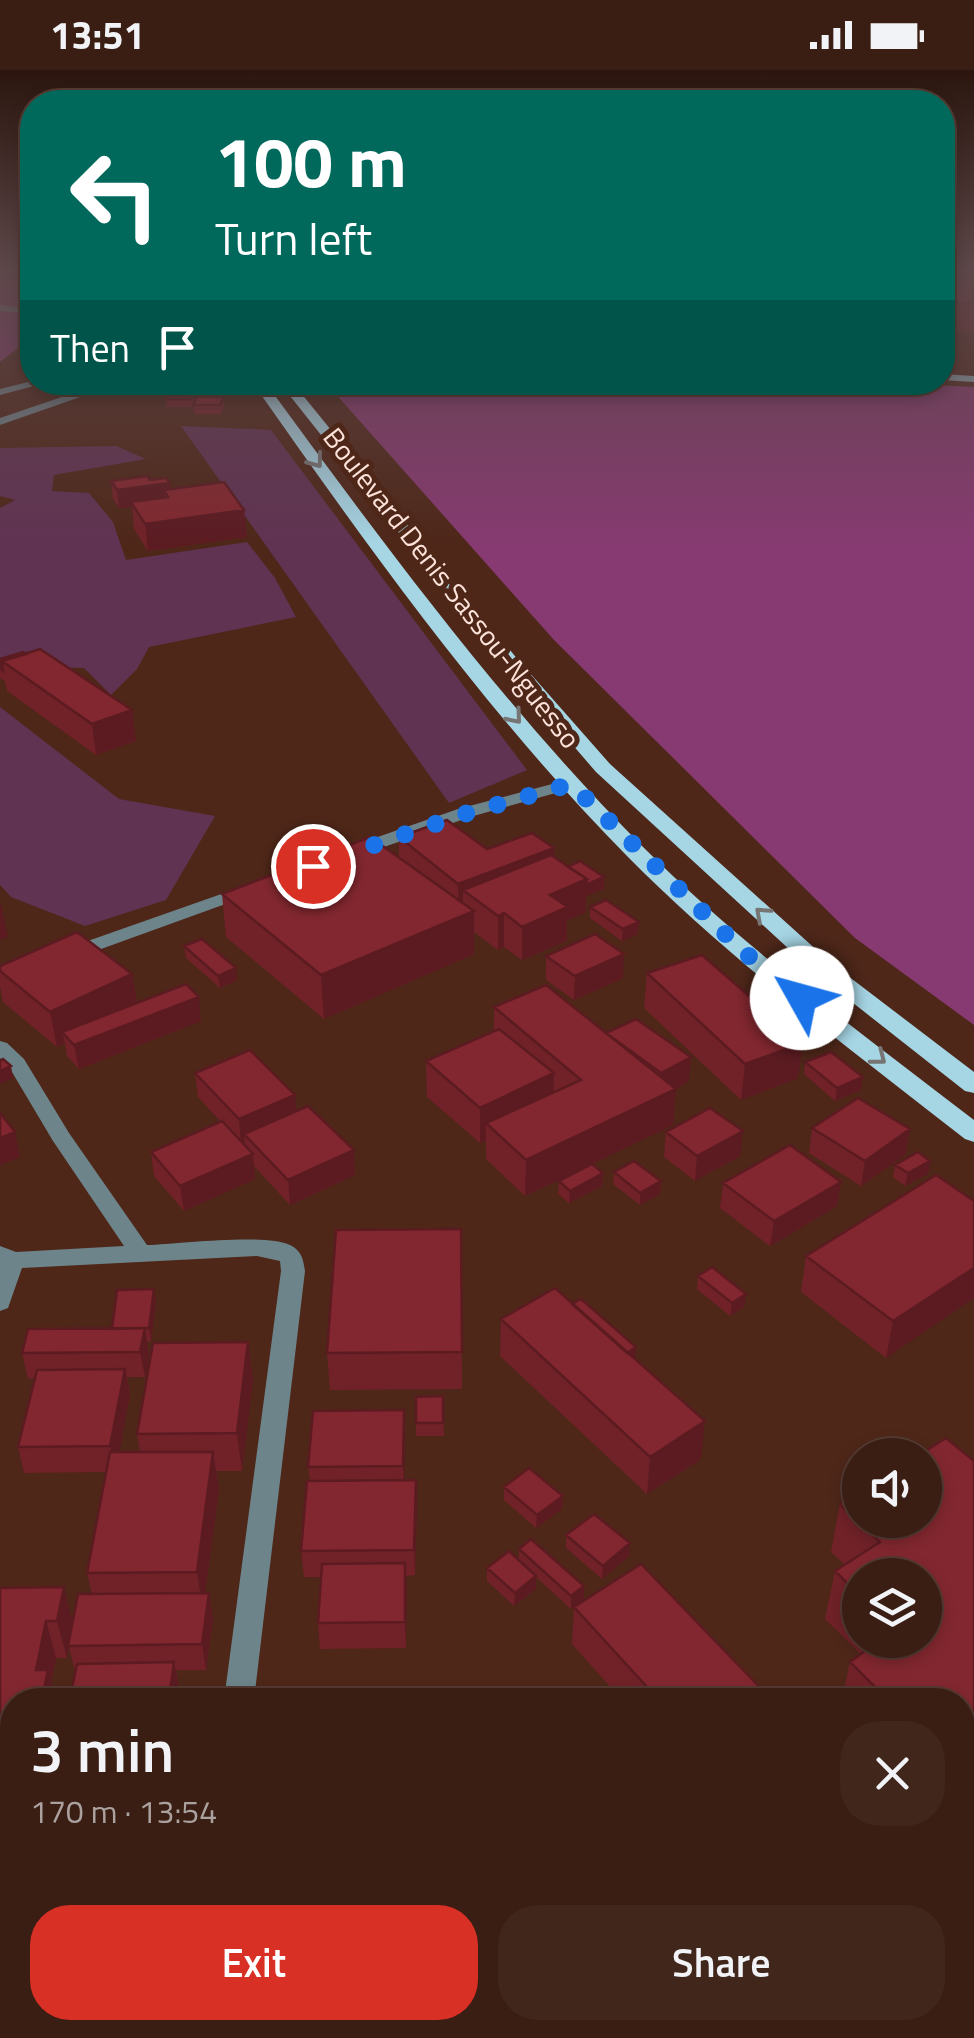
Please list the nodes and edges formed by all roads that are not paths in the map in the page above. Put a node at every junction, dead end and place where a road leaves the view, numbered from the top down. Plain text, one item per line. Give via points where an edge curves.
1 (80, 395) edge
2 (268, 395) edge
3 (296, 395) edge
4 (0, 422) edge
5 (571, 784) junction
6 (344, 855) edge
7 (272, 881) edge
8 (54, 960) edge
9 (0, 1047) edge
10 (974, 1085) edge
11 (974, 1134) edge
12 (142, 1255) junction
13 (6, 1257) edge
14 (0, 1302) edge
15 (241, 1688) edge

1 - 4 street
2 -> 5 main road, Boulevard Denis Sassou-Nguesso via 470,664
10 -> 3 main road, Boulevard Denis Sassou-Nguesso via 822,968 603,768
5 - 6 street
5 -> 11 main road, Boulevard Denis Sassou-Nguesso via 745,953
7 - 8 street
9 - 12 street via 17,1063
12 - 13 street
12 - 15 street via 257,1248 291,1256
13 - 14 street

